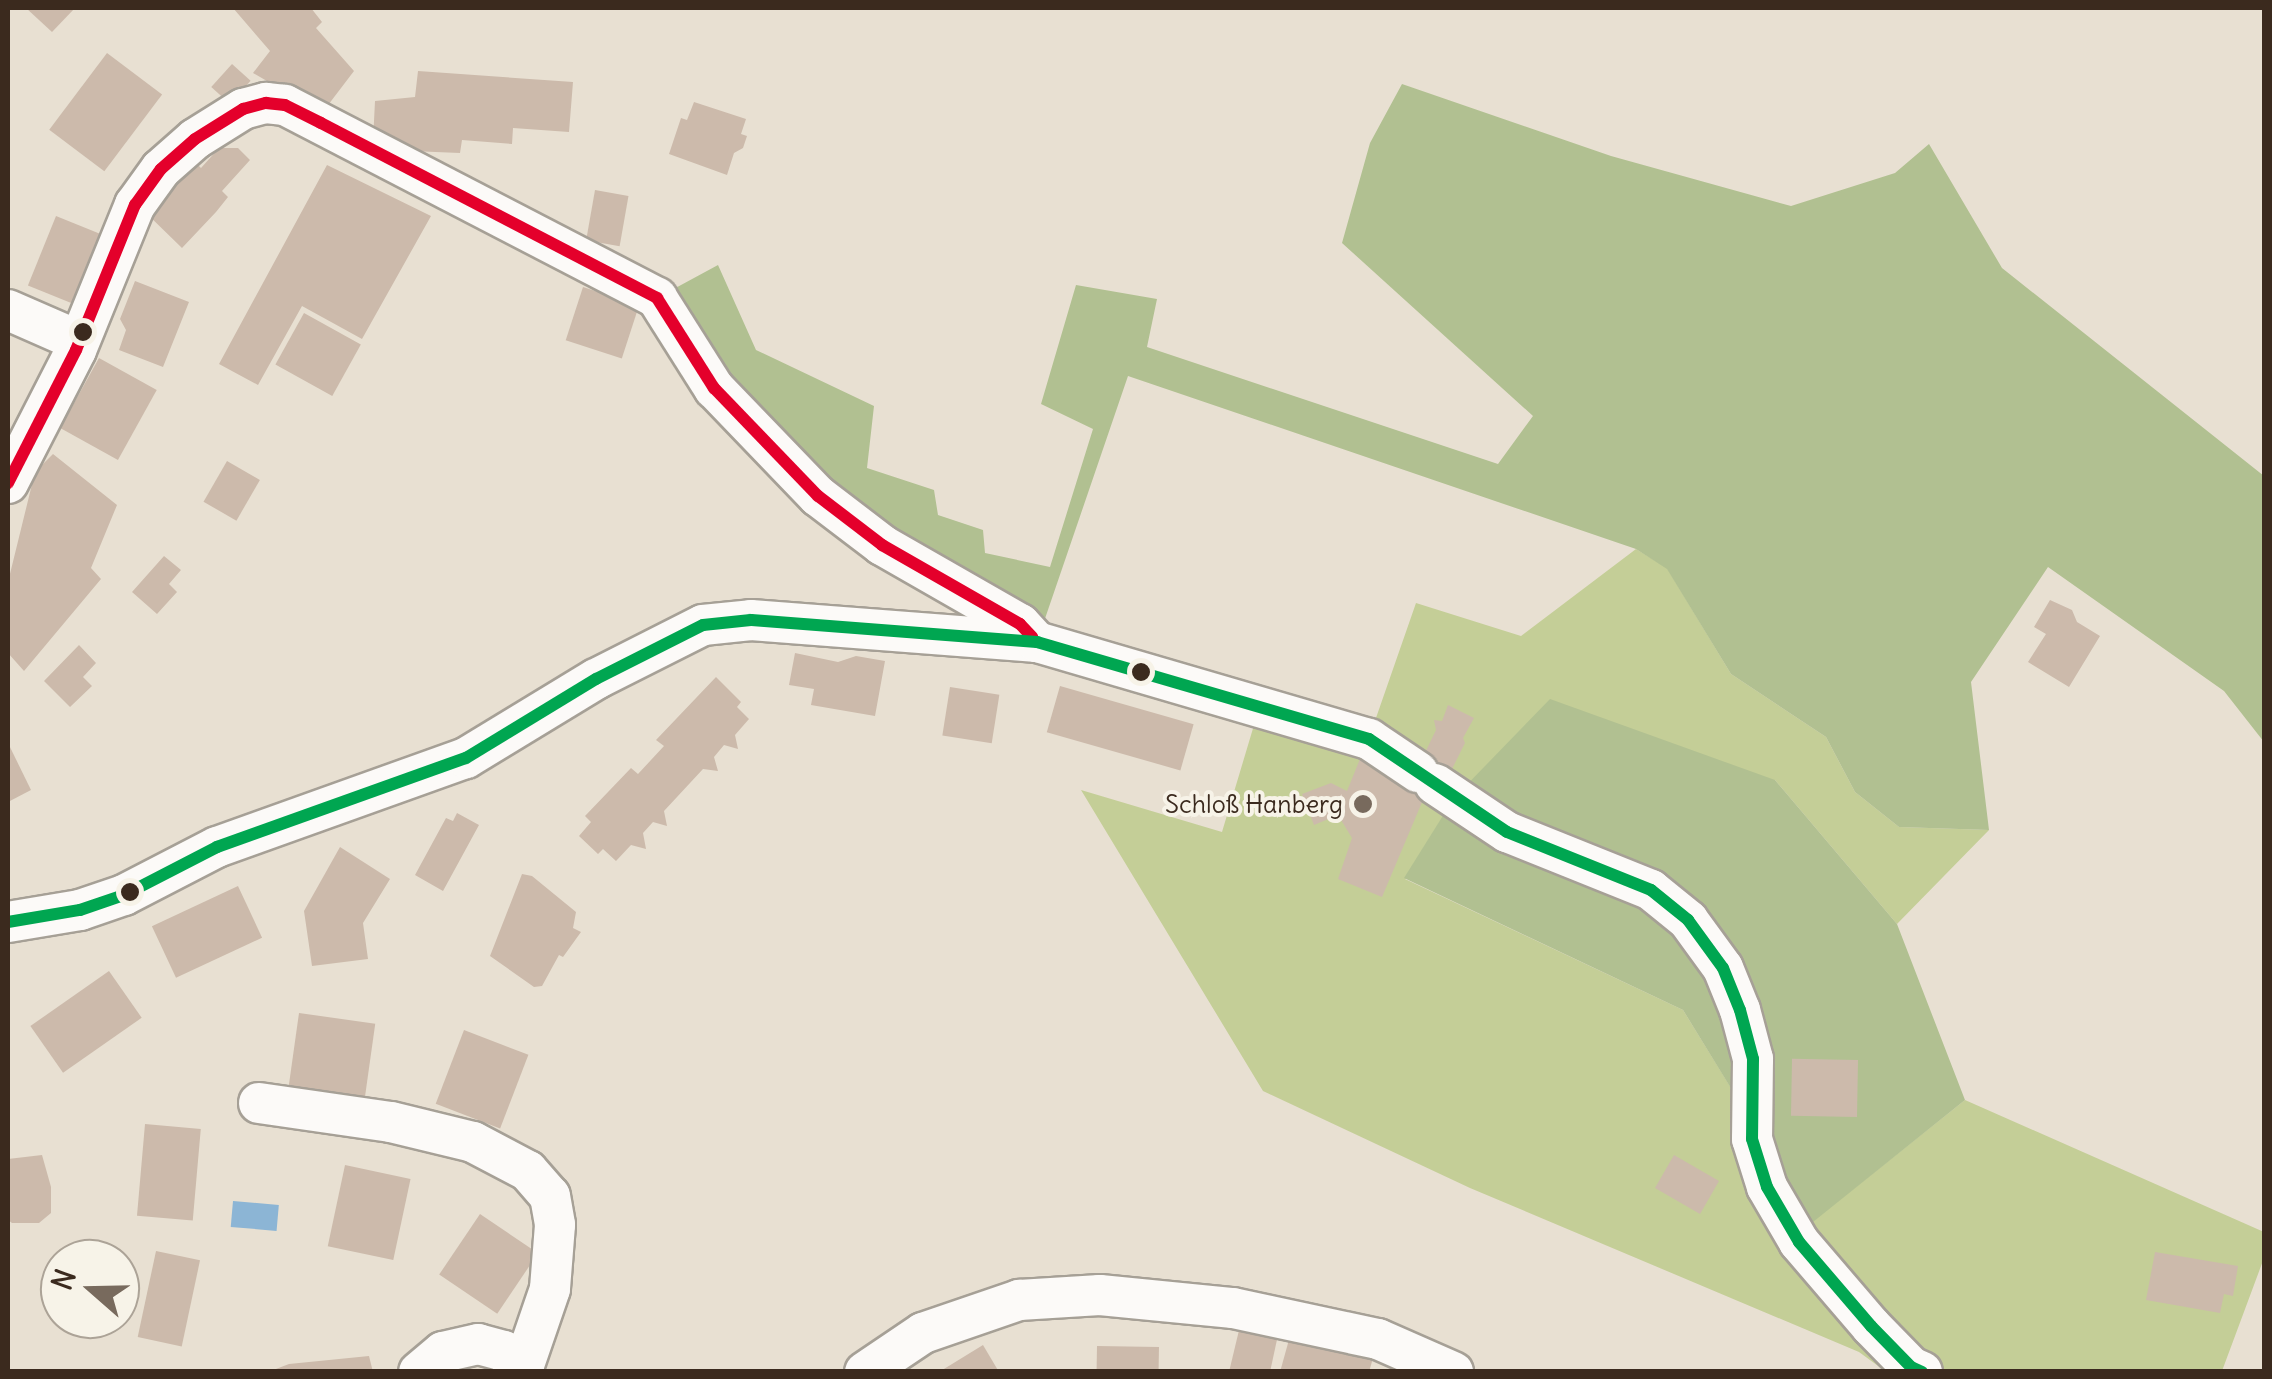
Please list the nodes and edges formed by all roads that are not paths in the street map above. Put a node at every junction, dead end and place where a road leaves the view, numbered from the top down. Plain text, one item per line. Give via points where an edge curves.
1 (8, 310) edge
2 (80, 341) junction
3 (8, 483) edge
4 (1036, 642) junction
5 (8, 922) edge
6 (258, 1104) dead end
7 (524, 1370) edge
8 (419, 1372) edge
9 (866, 1372) edge
10 (1453, 1372) edge
11 (1922, 1372) edge

1 - 2 street
2 - 3 street
2 - 4 street via 135,206 161,168 243,109 266,102 285,106 657,298 714,388 818,496 882,545 1020,624
4 - 5 street via 751,620 703,625 625,663 466,758 217,847 124,895
4 - 11 street via 1369,739 1507,832 1651,890 1688,920 1723,968 1740,1010 1753,1059 1752,1140 1767,1186 1811,1256 1871,1326
6 - 7 street via 391,1122 474,1142 528,1171 550,1196 555,1225 550,1289
7 - 8 street via 504,1351 478,1344 443,1352
9 - 10 street via 923,1334 1018,1300 1100,1295 1234,1308 1360,1335

